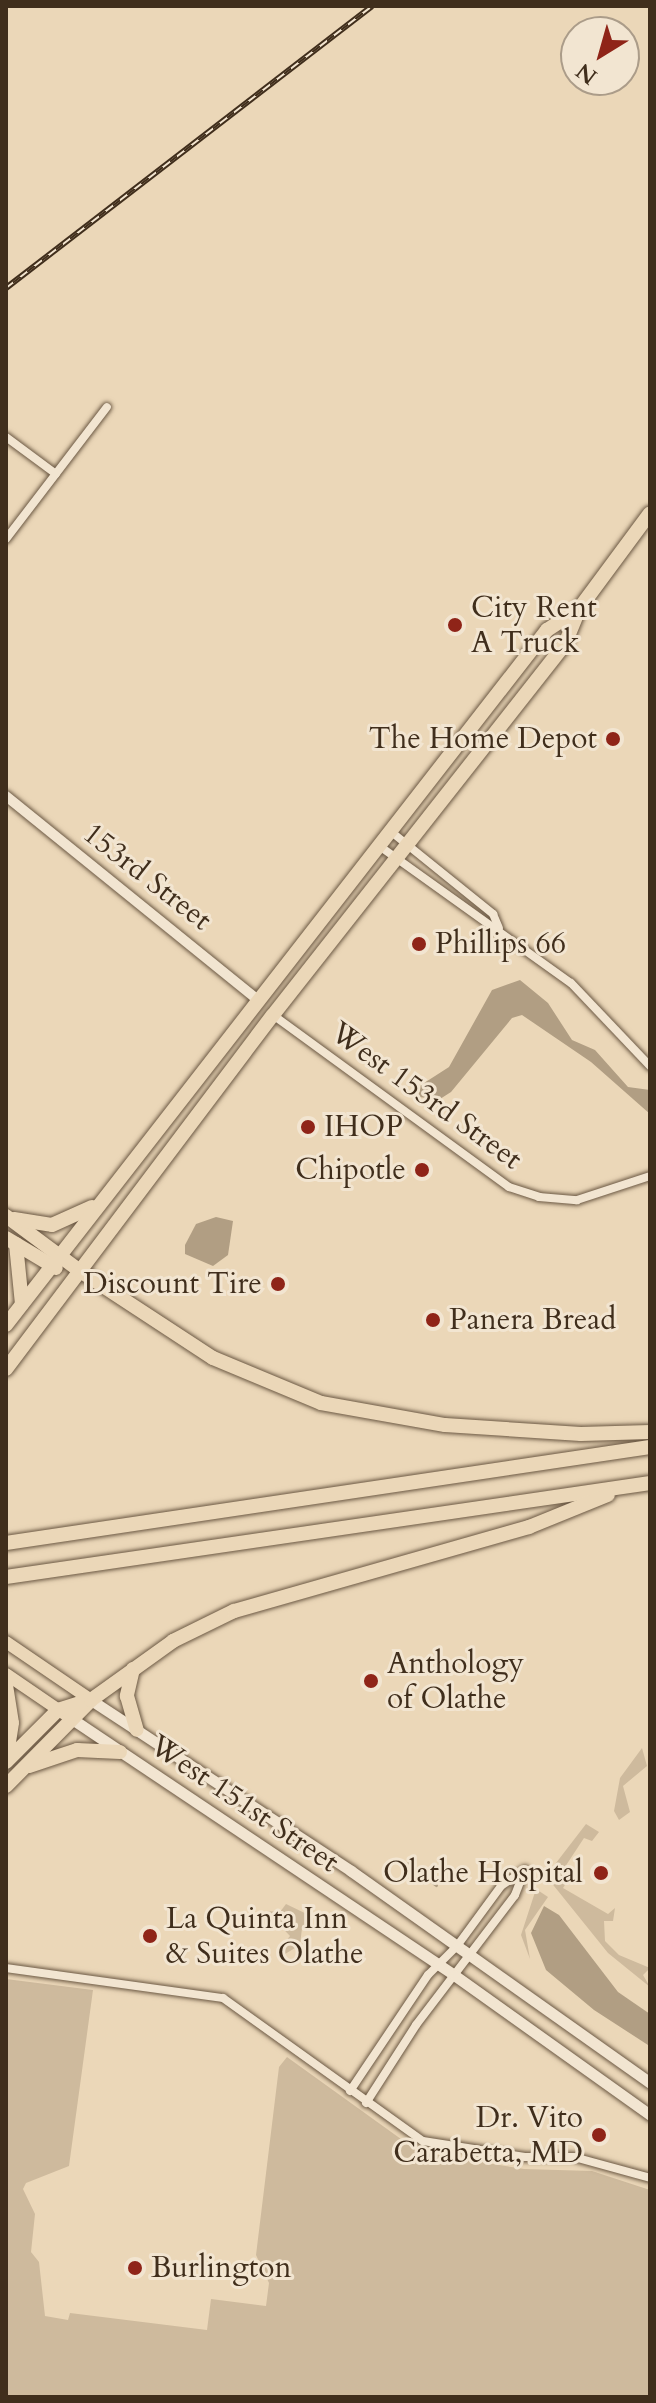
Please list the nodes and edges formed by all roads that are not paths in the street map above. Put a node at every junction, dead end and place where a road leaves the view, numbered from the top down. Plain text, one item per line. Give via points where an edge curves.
1 (107, 407) dead end
2 (6, 437) edge
3 (56, 474) junction
4 (650, 513) edge
5 (6, 539) edge
6 (579, 609) junction
7 (6, 796) edge
8 (389, 830) junction
9 (378, 845) junction
10 (408, 845) junction
11 (396, 860) junction
12 (499, 928) junction
13 (257, 999) junction
14 (273, 1015) junction
15 (650, 1066) edge
16 (650, 1176) edge
17 (96, 1205) junction
18 (8, 1217) edge
19 (11, 1241) edge
20 (53, 1261) junction
21 (80, 1271) junction
22 (22, 1305) junction
23 (6, 1325) edge
24 (6, 1369) edge
25 (650, 1432) edge
26 (650, 1447) edge
27 (650, 1483) edge
28 (631, 1486) junction
29 (6, 1543) edge
30 (6, 1577) edge
31 (6, 1642) edge
32 (133, 1669) junction
33 (6, 1674) edge
34 (6, 1685) edge
35 (91, 1700) junction
36 (58, 1710) junction
37 (72, 1719) junction
38 (137, 1730) junction
39 (120, 1752) junction
40 (6, 1762) edge
41 (25, 1767) junction
42 (6, 1786) edge
43 (457, 1946) junction
44 (471, 1956) junction
45 (438, 1964) junction
46 (6, 1968) edge
47 (454, 1975) junction
48 (650, 2083) edge
49 (350, 2091) junction
50 (366, 2103) junction
51 (650, 2115) edge
52 (650, 2178) edge

1 - 3 street
2 - 3 street
3 - 5 street
4 - 6 highway
6 - 8 highway via 547,630
6 - 10 highway via 565,644
7 - 13 street, 153rd Street
8 - 9 highway
8 - 10 street
9 - 11 street
9 - 13 highway
10 - 11 highway
10 - 12 street via 493,914
11 - 12 street via 483,924
11 - 14 highway
12 - 15 street via 596,1006
13 - 17 highway
14 - 16 street, West 153rd Street via 509,1187 539,1197 577,1200
14 - 21 highway
17 - 18 highway via 52,1225
17 - 20 highway
18 - 20 highway
19 - 20 highway
19 - 22 highway
20 - 21 highway
20 - 22 highway
21 - 24 highway
21 - 25 highway via 213,1358 321,1403 445,1425 581,1434
22 - 23 highway
26 - 29 highway
27 - 28 highway
28 - 30 highway
28 - 32 highway via 529,1527 234,1611 173,1641
31 - 35 main road, West 151st Street
32 - 35 highway
32 - 38 highway via 127,1696
33 - 36 main road, West 151st Street
34 - 40 highway via 12,1723
35 - 36 highway
35 - 37 highway
35 - 38 main road, West 151st Street
36 - 37 main road, West 151st Street
36 - 40 highway
37 - 39 main road, West 151st Street
37 - 41 highway
38 - 43 main road, West 151st Street
39 - 41 highway via 77,1750
39 - 45 main road, West 151st Street
41 - 42 highway
43 - 44 main road, West 151st Street
43 - 44 street via 501,1886 525,1870 515,1895
43 - 45 street
44 - 47 street
44 - 48 main road, West 151st Street
45 - 47 main road, West 151st Street
45 - 49 street
46 - 49 street via 223,1998
47 - 50 street
47 - 51 main road, West 151st Street
49 - 50 street
50 - 52 street via 400,2129 436,2145 525,2157 574,2157

